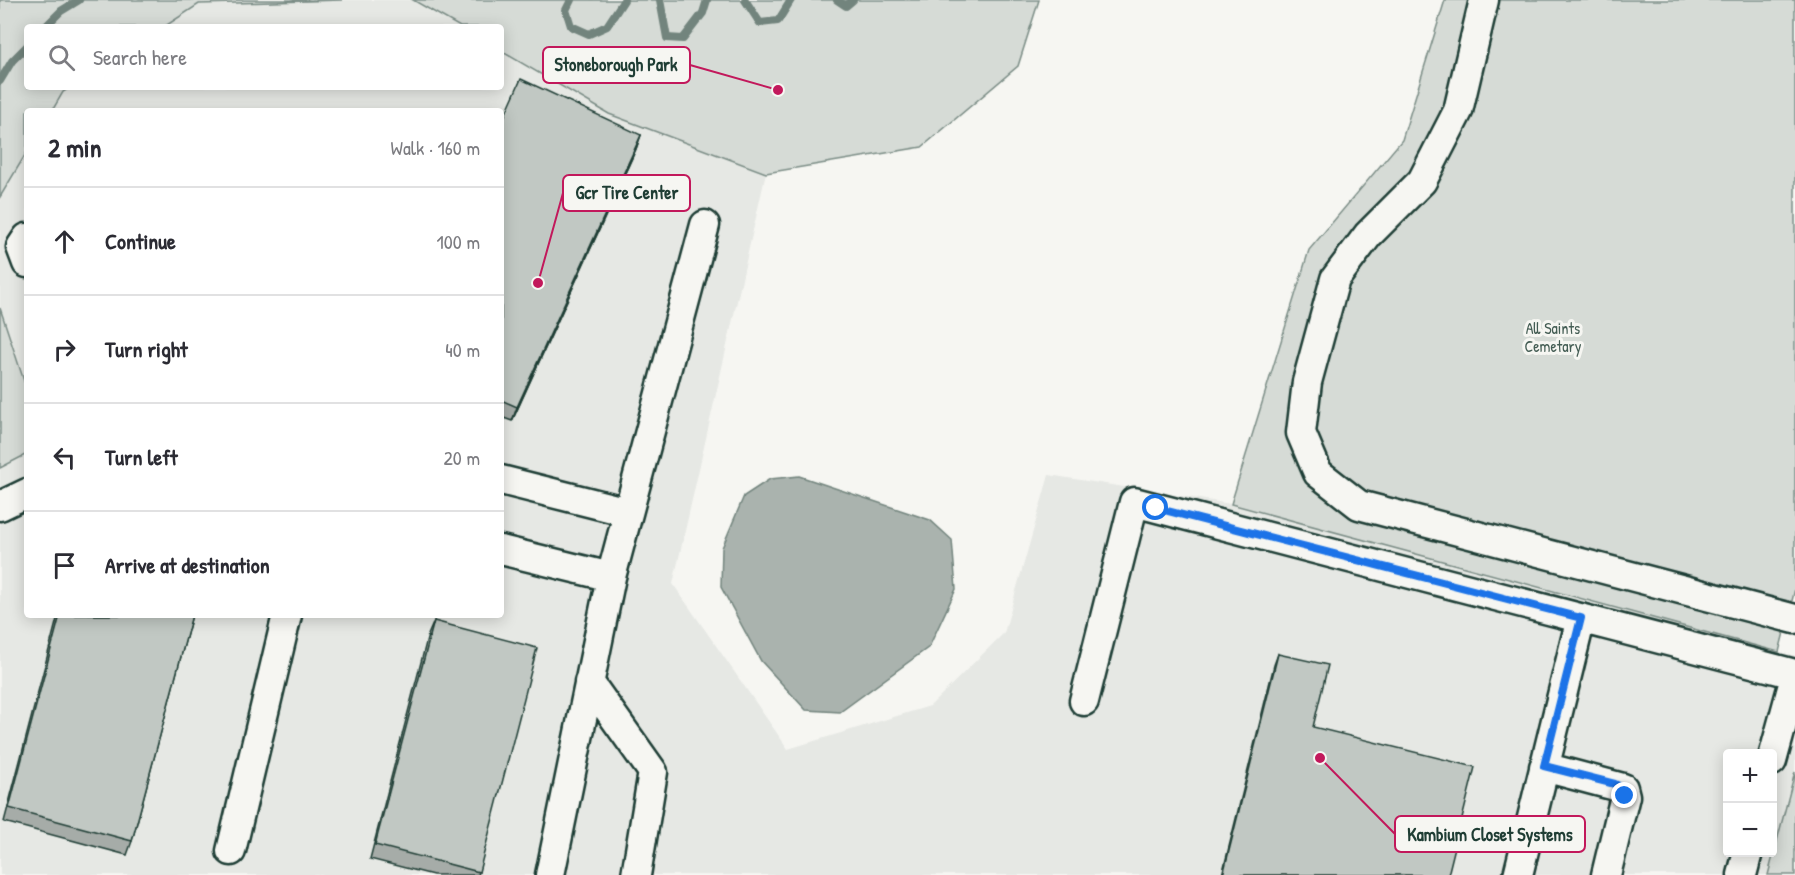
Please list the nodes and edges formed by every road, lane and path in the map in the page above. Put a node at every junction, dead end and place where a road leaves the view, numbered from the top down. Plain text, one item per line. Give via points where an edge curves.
1 (1484, 0) edge
2 (705, 225) dead end
3 (504, 481) edge
4 (24, 494) edge
5 (0, 506) edge
6 (628, 512) junction
7 (504, 551) edge
8 (611, 577) junction
9 (286, 618) edge
10 (1581, 618) junction
11 (1795, 619) edge
12 (1795, 675) edge
13 (589, 682) junction
14 (1084, 701) dead end
15 (1776, 749) edge
16 (1544, 766) junction
17 (231, 851) dead end
18 (1747, 857) edge
19 (550, 875) edge
20 (636, 875) edge
21 (1518, 875) edge
22 (1606, 875) edge
23 (1742, 875) edge

1 - 11 street via 1458,111 1422,181 1368,235 1335,279 1307,382 1301,433 1318,473 1359,505
2 - 6 street
3 - 6 street
4 - 5 street
6 - 8 street
7 - 8 street
8 - 13 street
9 - 17 street
10 - 12 street
10 - 14 street via 1134,502
10 - 16 street
12 - 15 street
13 - 19 street
13 - 20 street via 653,772
16 - 21 street
16 - 22 street via 1623,788 1625,796
18 - 23 street

